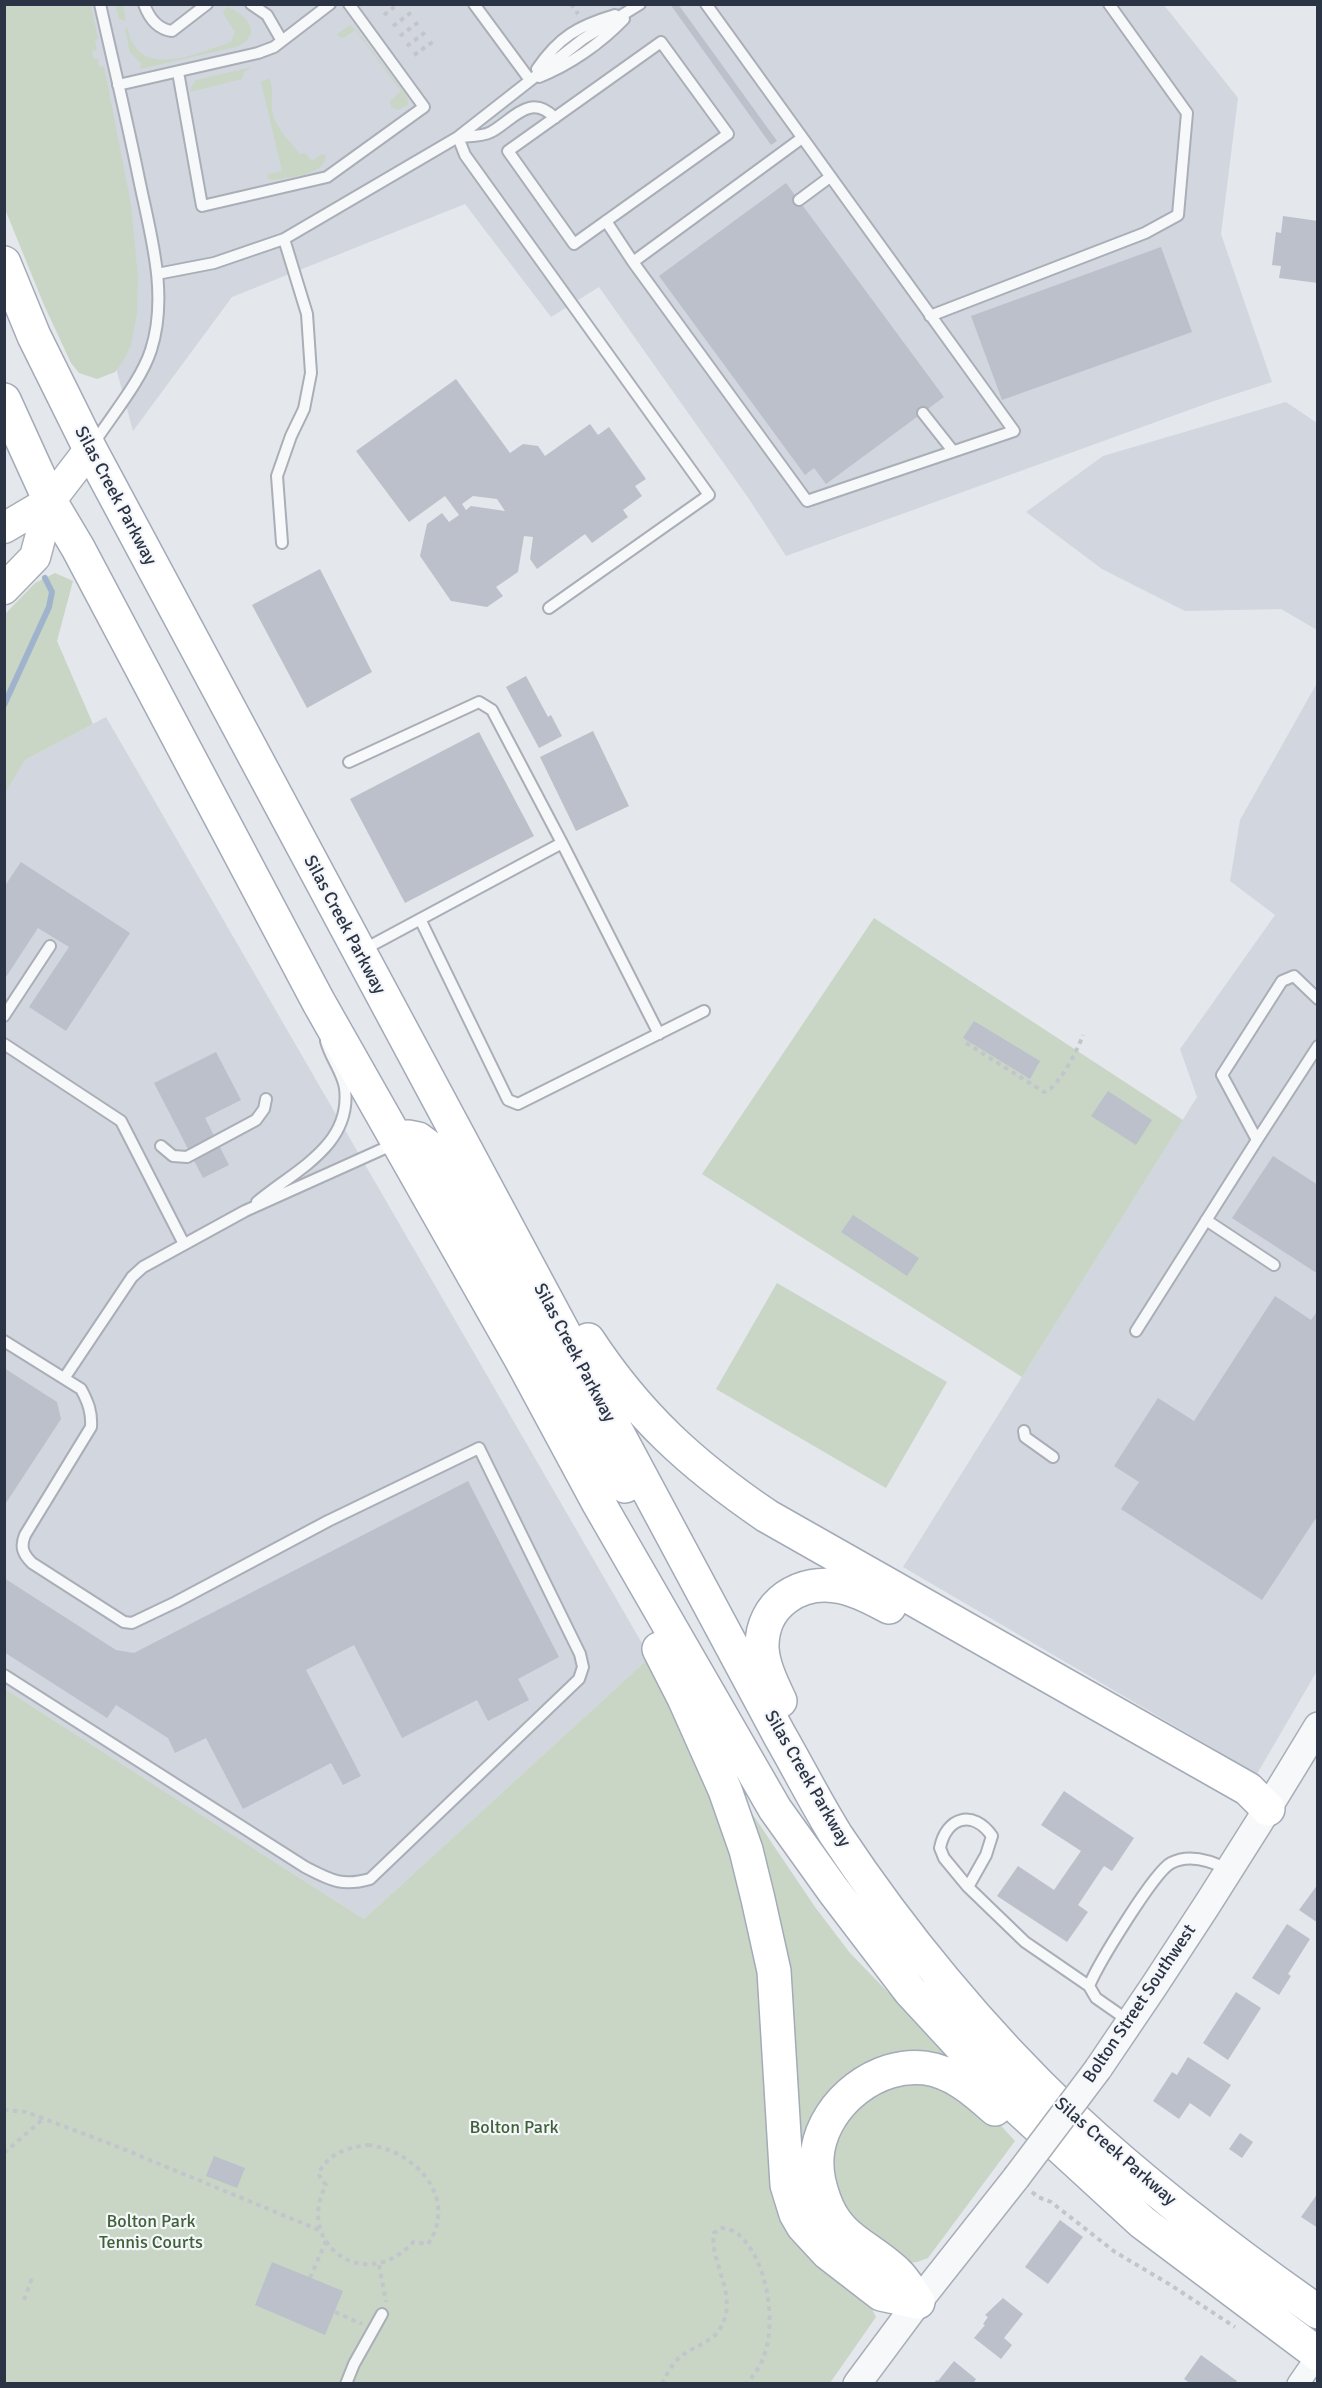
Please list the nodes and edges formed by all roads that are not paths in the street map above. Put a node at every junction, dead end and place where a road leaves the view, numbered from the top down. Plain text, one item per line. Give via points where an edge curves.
1 (100, 4) edge
2 (144, 4) edge
3 (207, 4) edge
4 (251, 4) edge
5 (330, 4) edge
6 (349, 4) edge
7 (474, 4) edge
8 (706, 4) edge
9 (1109, 4) edge
10 (636, 7) edge
11 (282, 41) junction
12 (178, 72) junction
13 (530, 80) junction
14 (118, 85) junction
15 (555, 118) junction
16 (458, 137) junction
17 (802, 138) junction
18 (830, 177) junction
19 (799, 200) dead end
20 (606, 221) junction
21 (284, 239) junction
22 (4, 262) edge
23 (633, 262) junction
24 (157, 274) junction
25 (930, 316) junction
26 (4, 400) edge
27 (923, 413) dead end
28 (90, 449) junction
29 (953, 452) junction
30 (50, 501) junction
31 (4, 528) edge
32 (282, 543) dead end
33 (4, 590) edge
34 (549, 608) dead end
35 (349, 762) dead end
36 (562, 843) junction
37 (420, 919) junction
38 (50, 946) dead end
39 (358, 952) junction
40 (1317, 999) edge
41 (318, 1000) junction
42 (704, 1011) dead end
43 (4, 1016) edge
44 (659, 1034) junction
45 (4, 1044) edge
46 (1317, 1046) edge
47 (266, 1099) dead end
48 (1257, 1140) junction
49 (398, 1142) junction
50 (161, 1146) dead end
51 (481, 1179) junction
52 (245, 1211) junction
53 (1206, 1220) junction
54 (183, 1245) junction
55 (1274, 1266) dead end
56 (1136, 1331) dead end
57 (4, 1341) edge
58 (65, 1377) junction
59 (1024, 1431) dead end
60 (1053, 1457) dead end
61 (598, 1502) junction
62 (675, 1540) junction
63 (4, 1675) edge
64 (1317, 1726) edge
65 (1268, 1809) junction
66 (836, 1834) junction
67 (1230, 1870) junction
68 (968, 1887) junction
69 (1089, 1986) junction
70 (1130, 2022) junction
71 (1142, 2222) junction
72 (918, 2302) junction
73 (1317, 2312) edge
74 (382, 2314) road end
75 (1317, 2354) edge
76 (346, 2384) edge
77 (856, 2384) edge
78 (1298, 2384) edge

1 - 14 lane
2 - 3 lane via 154,23 172,32
4 - 11 lane via 267,15
5 - 11 lane
6 - 12 lane via 424,107 327,177 202,206
7 - 13 lane
8 - 17 lane
9 - 25 lane via 1187,113 1178,215 1145,233
10 - 13 lane via 615,29 574,59
10 - 13 lane via 585,24 548,53
11 - 12 lane via 258,53
12 - 14 lane
13 - 16 lane
14 - 24 lane
15 - 16 lane via 535,106 488,134
15 - 20 lane via 508,151 574,244
15 - 20 lane via 661,42 728,134
16 - 21 lane
16 - 34 lane via 465,155 709,495
17 - 18 lane
17 - 23 lane
18 - 19 lane
18 - 25 lane
20 - 23 lane
21 - 24 lane via 214,263
21 - 32 lane via 307,314 311,372 304,409 277,476
22 - 28 main road, Silas Creek Parkway via 34,336
23 - 29 lane via 807,501
24 - 28 lane via 156,328 151,351
25 - 29 lane via 1014,431
26 - 30 main road, Silas Creek Parkway
27 - 29 lane
28 - 30 main road
28 - 39 main road, Silas Creek Parkway
30 - 31 main road
30 - 33 main road via 35,557
30 - 41 main road, Silas Creek Parkway
35 - 36 lane via 479,702 492,710
36 - 37 lane
36 - 44 lane
37 - 39 lane
37 - 44 lane via 512,1103 518,1104
38 - 43 lane
39 - 51 main road, Silas Creek Parkway
40 - 48 lane via 1294,976 1282,981 1222,1076
41 - 49 main road, Silas Creek Parkway
41 - 52 lane via 329,1054 344,1085 344,1117 320,1154
42 - 44 lane
45 - 54 lane via 121,1121
46 - 48 lane
47 - 50 lane via 256,1120 187,1157 172,1156
48 - 53 lane
49 - 52 lane
49 - 61 main road, Silas Creek Parkway
49 - 62 main road via 418,1138 434,1151 606,1459 635,1500
51 - 62 main road, Silas Creek Parkway
51 - 65 main road via 542,1258 589,1341 632,1401 658,1430 724,1487 767,1516 1248,1789
52 - 54 lane
53 - 55 lane
53 - 56 lane
54 - 58 lane via 154,1259 132,1276
57 - 58 lane
58 - 63 lane via 81,1389 87,1400 91,1427 21,1544 32,1563 124,1622 132,1623 176,1602 328,1521 479,1448 583,1667 579,1679 370,1879 352,1884 305,1867
59 - 60 lane via 1025,1437
61 - 71 main road, Silas Creek Parkway via 776,1809 833,1890 910,1991 961,2048 1045,2135
61 - 72 main road via 615,1565 684,1698 725,1790 746,1850 774,1971 787,2184 796,2214 828,2253 881,2294
62 - 66 main road, Silas Creek Parkway
64 - 65 street, Bolton Street Southwest
65 - 66 main road via 1239,1803 872,1598 841,1587 821,1585 792,1592 776,1605 766,1624 762,1650 779,1699 826,1788
65 - 67 street, Bolton Street Southwest
66 - 73 main road, Silas Creek Parkway via 907,1933 1022,2067 1163,2195
67 - 69 lane via 1212,1861 1172,1862 1160,1872 1114,1940
67 - 70 street, Bolton Street Southwest
68 - 68 lane via 940,1848 950,1825 968,1820 981,1824 992,1836
68 - 69 lane via 1025,1942
69 - 70 lane via 1096,1998
70 - 72 street, Bolton Street Southwest, bridge via 1016,2178
71 - 72 main road via 1072,2182 984,2098 955,2077 924,2068 894,2070 864,2084 839,2105 822,2133 817,2165 824,2200 842,2230 897,2272
71 - 75 main road, Silas Creek Parkway
72 - 77 street, Bolton Street Southwest
74 - 76 lane
75 - 78 street

